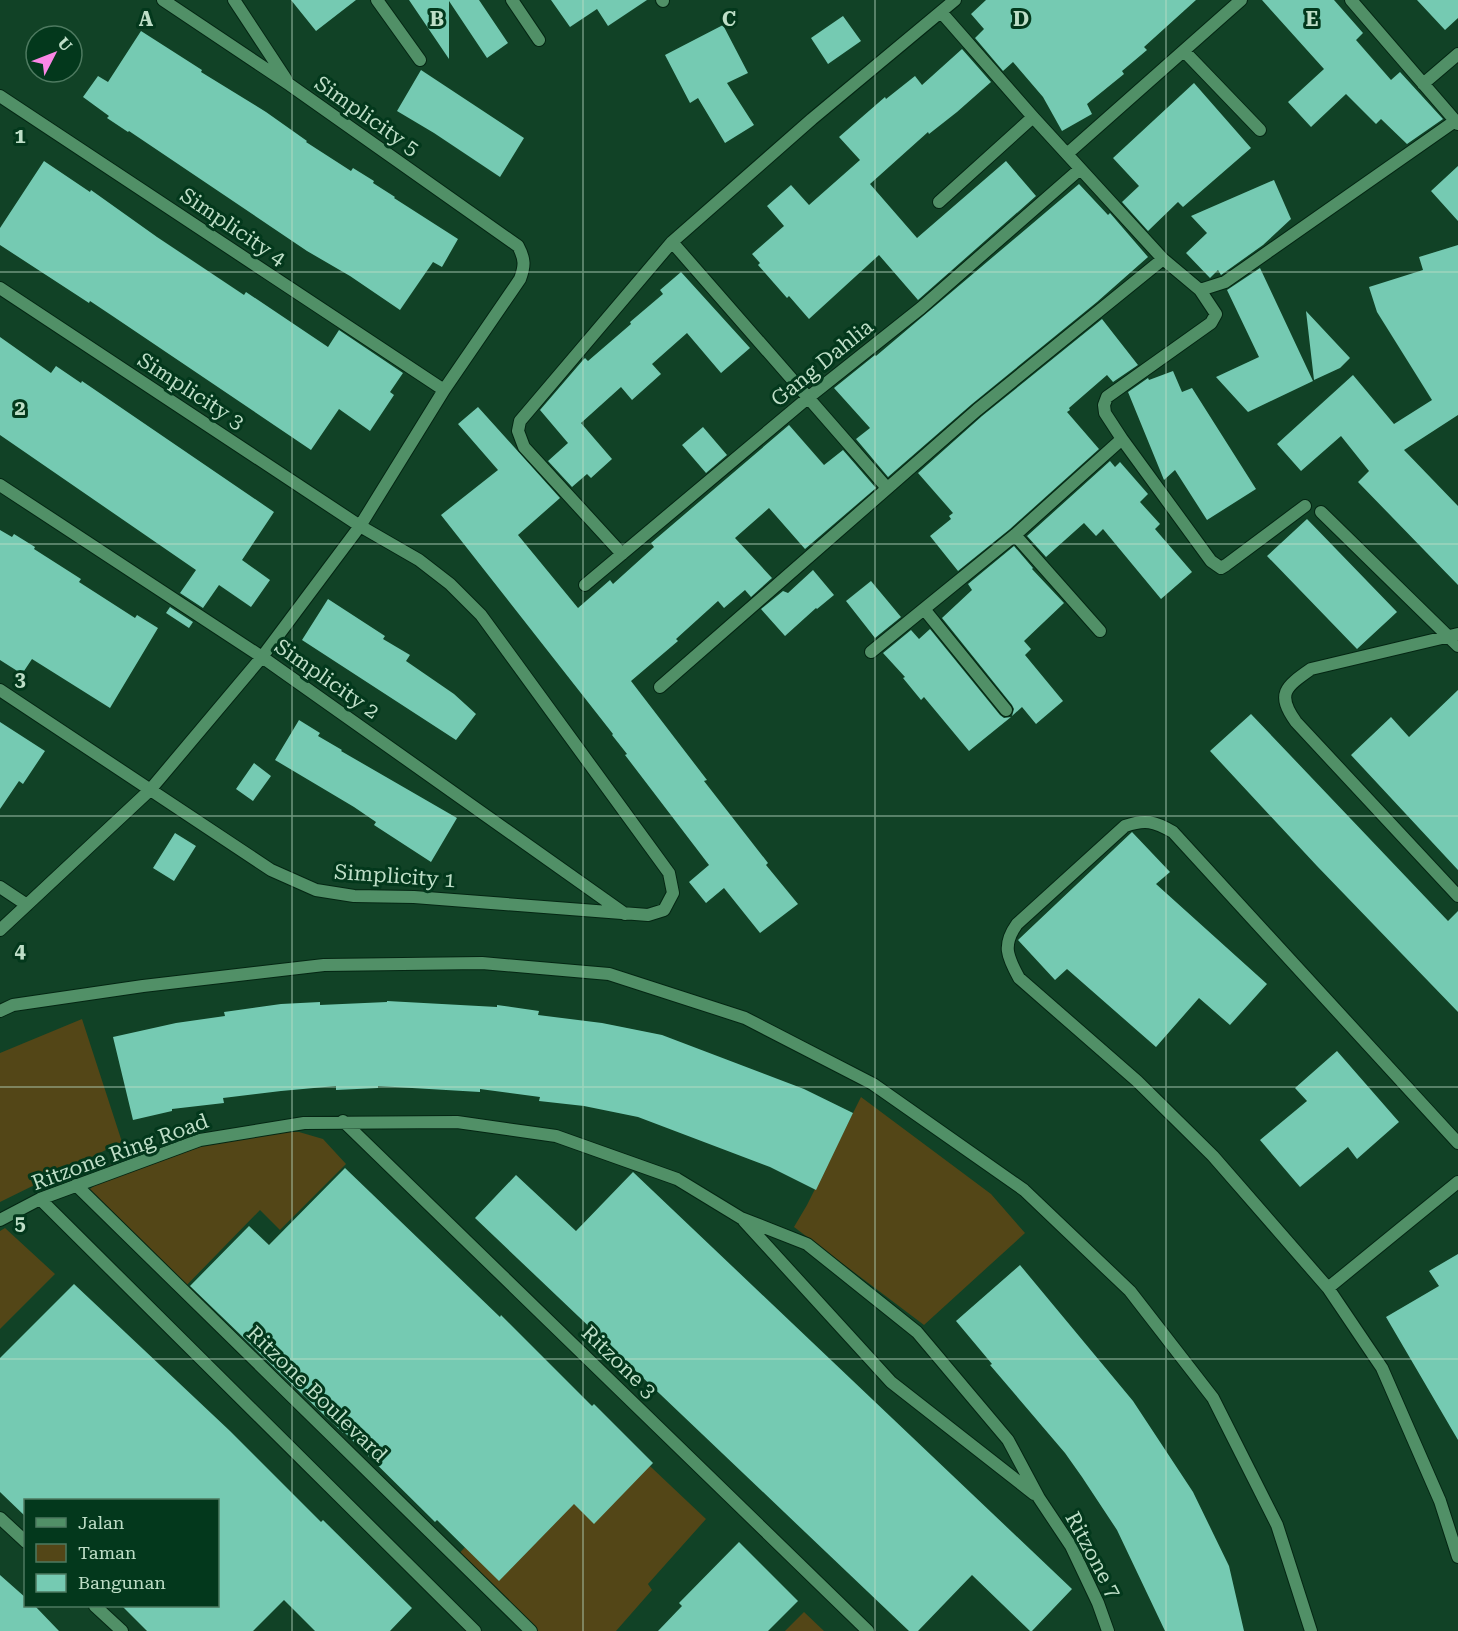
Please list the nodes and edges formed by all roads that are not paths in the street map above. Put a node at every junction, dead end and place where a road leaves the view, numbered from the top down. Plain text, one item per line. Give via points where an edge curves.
1 (163, 0) edge
2 (234, 0) edge
3 (377, 0) edge
4 (512, 0) edge
5 (955, 0) edge
6 (1241, 0) edge
7 (1351, 0) edge
8 (942, 12) junction
9 (539, 40) dead end
10 (1184, 51) junction
11 (1458, 54) edge
12 (420, 60) dead end
13 (1423, 84) junction
14 (290, 85) junction
15 (0, 96) edge
16 (1033, 117) junction
17 (1457, 123) edge
18 (1260, 130) dead end
19 (1067, 154) junction
20 (1080, 169) junction
21 (939, 202) dead end
22 (672, 242) junction
23 (1163, 259) junction
24 (0, 288) edge
25 (1200, 290) junction
26 (444, 390) junction
27 (809, 397) junction
28 (1122, 439) junction
29 (0, 485) edge
30 (887, 488) junction
31 (1305, 506) dead end
32 (1321, 512) dead end
33 (360, 526) junction
34 (1015, 535) junction
35 (622, 554) junction
36 (585, 585) dead end
37 (924, 609) junction
38 (1100, 631) dead end
39 (1453, 635) edge
40 (1458, 646) edge
41 (871, 652) dead end
42 (262, 657) junction
43 (660, 687) dead end
44 (0, 690) edge
45 (1006, 710) dead end
46 (150, 790) junction
47 (0, 887) edge
48 (1458, 896) edge
49 (27, 905) junction
50 (664, 910) joint
51 (625, 914) junction
52 (0, 930) edge
53 (0, 1011) edge
54 (343, 1121) junction
55 (1458, 1143) edge
56 (1458, 1182) edge
57 (76, 1185) junction
58 (40, 1199) junction
59 (741, 1218) junction
60 (0, 1220) edge
61 (1328, 1288) junction
62 (1040, 1498) junction
63 (0, 1518) edge
64 (24, 1540) edge
65 (1458, 1557) edge
66 (97, 1607) edge
67 (122, 1631) edge
68 (475, 1631) edge
69 (531, 1631) edge
70 (868, 1631) edge
71 (1108, 1631) edge
72 (1311, 1631) edge

1 - 14 street, Simplicity 5
2 - 14 street
3 - 12 street
4 - 9 street
5 - 8 street
6 - 10 street
7 - 13 street
8 - 16 street
8 - 22 street via 812,118
10 - 18 street
10 - 19 street
11 - 13 street
13 - 17 street
14 - 26 street, Simplicity 5 via 518,246 524,257 520,279
15 - 26 street, Simplicity 4
16 - 19 street
16 - 21 street
17 - 25 street via 1225,282
19 - 20 street
20 - 23 street
20 - 27 street, Gang Dahlia via 921,308
22 - 27 street
22 - 35 street via 520,421 518,431 524,447
23 - 25 street
23 - 30 street
24 - 33 street, Simplicity 3
25 - 28 street via 1216,318 1107,397 1105,413
26 - 33 street
27 - 30 street
27 - 35 street, Gang Dahlia
28 - 31 street via 1211,561 1221,568
28 - 34 street
29 - 42 street, Simplicity 2
30 - 43 street
32 - 39 street
33 - 42 street
33 - 50 street, Simplicity 3 via 419,560 481,615 669,873 673,893
34 - 37 street
34 - 38 street
35 - 36 street, Gang Dahlia
37 - 41 street
37 - 45 street
39 - 40 street
39 - 48 street via 1311,669 1285,693 1285,707
42 - 46 street
42 - 51 street, Simplicity 2
44 - 46 street, Simplicity 1
46 - 49 street
46 - 51 street, Simplicity 1 via 270,870 316,890 354,896
47 - 49 street
49 - 52 street
50 - 51 street, Simplicity 1 via 648,915
53 - 72 street via 13,1005 143,986 324,965 482,963 609,974 745,1018 873,1084 1024,1190 1130,1291 1213,1398 1277,1525
54 - 57 street, Ritzone Ring Road via 304,1123 201,1140
54 - 59 street, Ritzone Ring Road via 457,1122 556,1136 677,1179
54 - 70 street, Ritzone 3
55 - 61 street via 1173,832 1160,824 1141,821 1125,826 1017,924 1007,938 1009,959 1019,978 1137,1081 1213,1156
56 - 61 street
57 - 58 street, Ritzone Ring Road
57 - 69 street, Ritzone Boulevard
58 - 60 street, Ritzone Ring Road
58 - 68 street
59 - 62 street via 891,1382
59 - 62 street, Ritzone 7 via 807,1244 917,1332 1008,1440
61 - 65 street via 1382,1368 1440,1501
62 - 71 street, Ritzone 7 via 1071,1546
63 - 64 street
66 - 67 street

